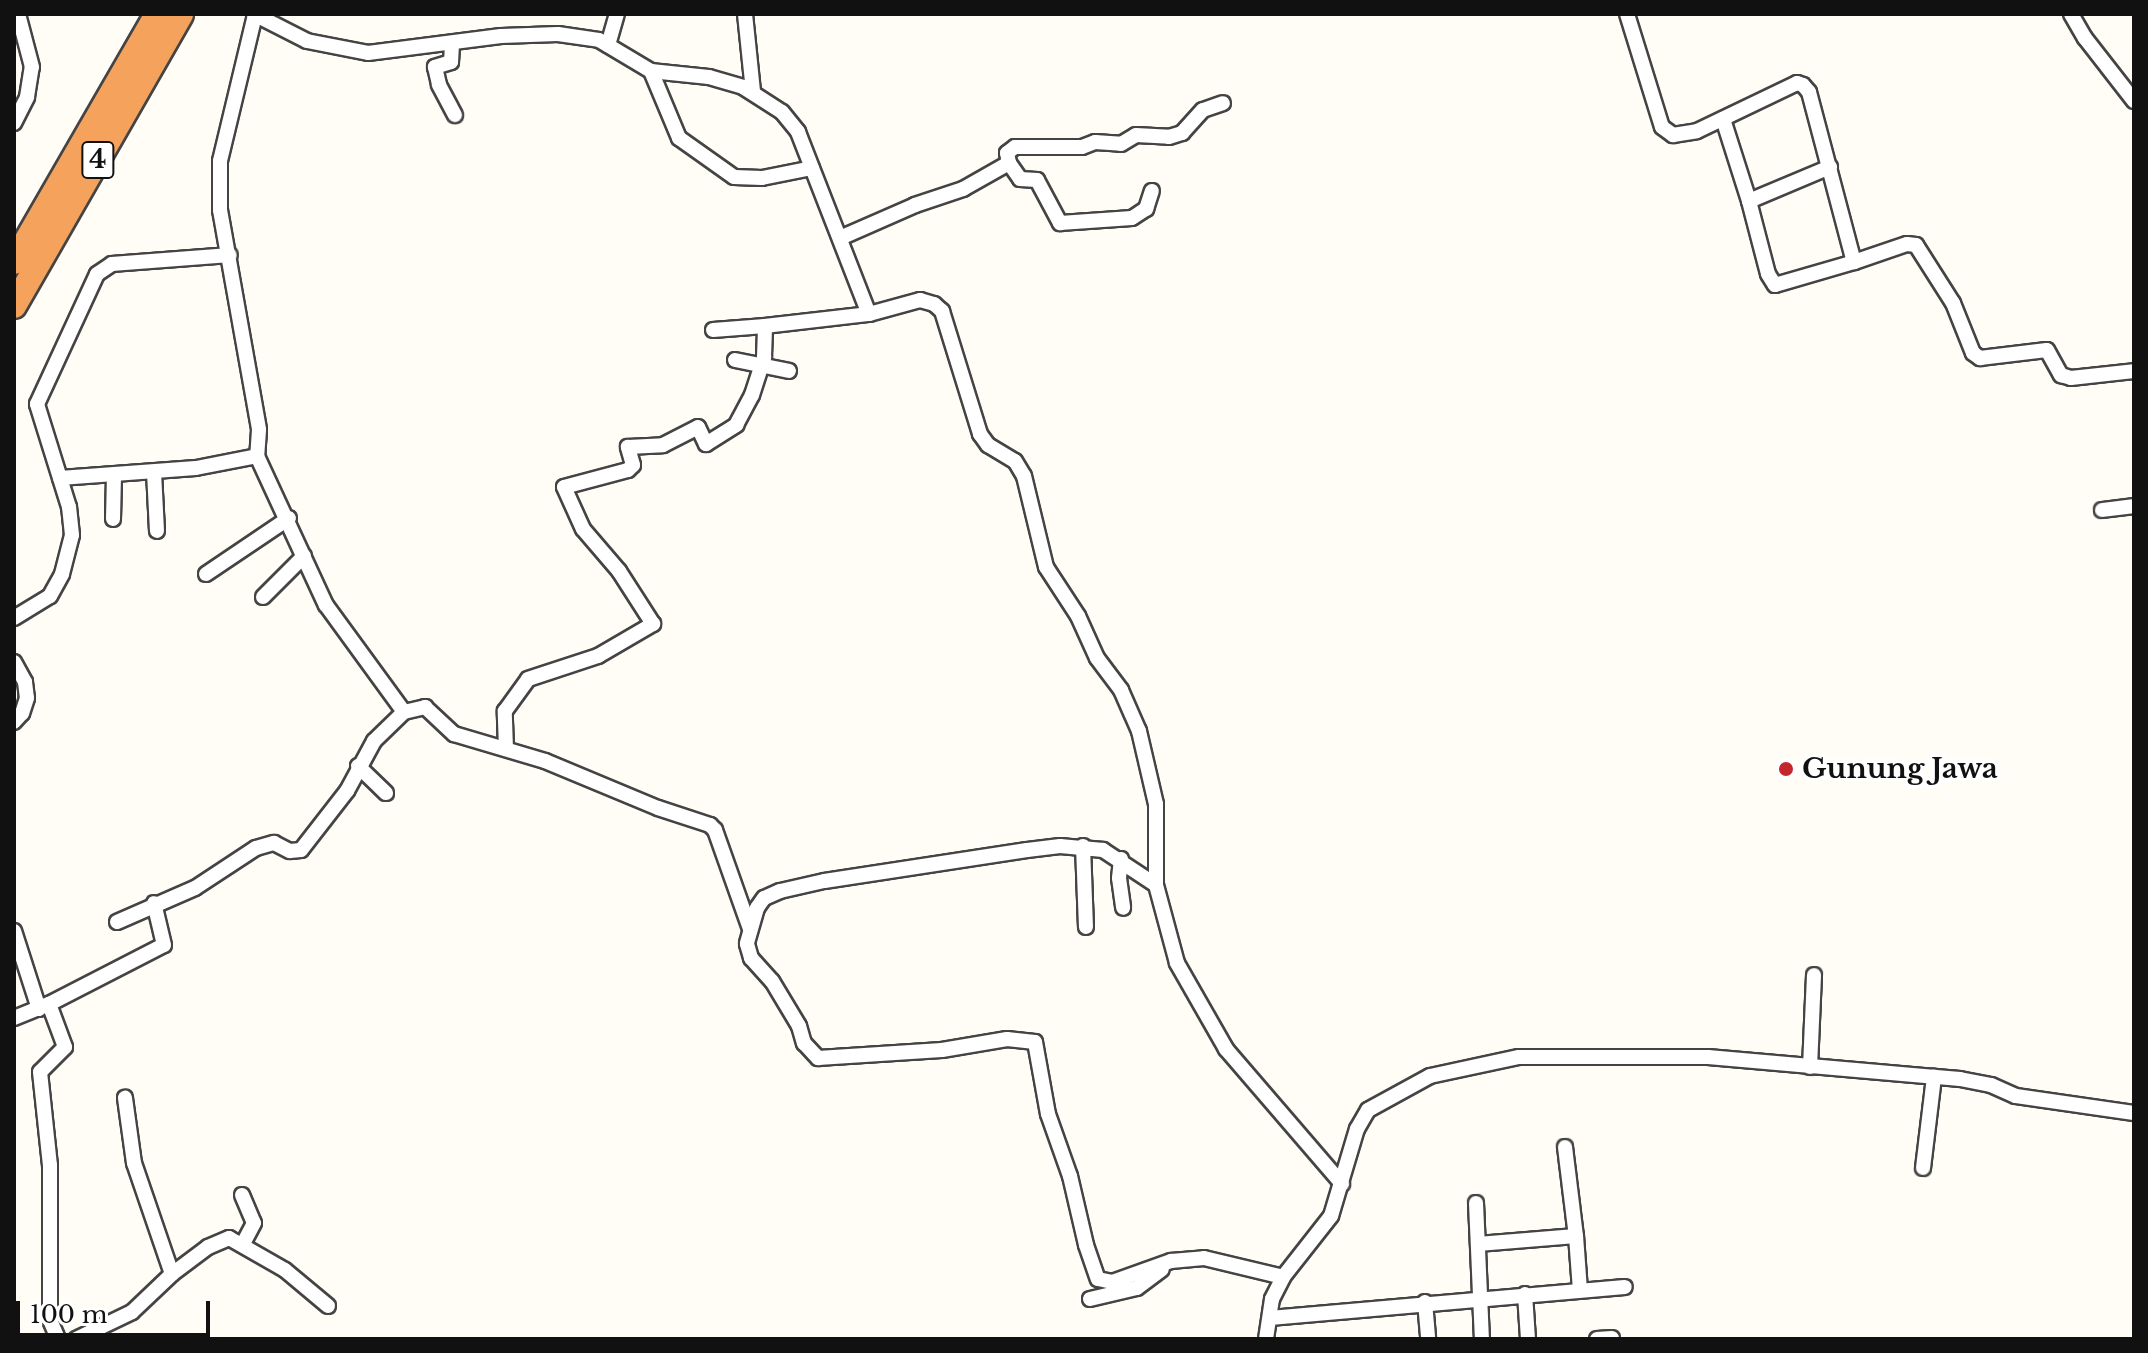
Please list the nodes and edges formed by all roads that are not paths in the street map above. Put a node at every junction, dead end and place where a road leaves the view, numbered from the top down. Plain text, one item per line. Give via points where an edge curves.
1 (18, 14) edge
2 (157, 14) edge
3 (181, 14) edge
4 (255, 14) edge
5 (617, 14) edge
6 (745, 14) edge
7 (1627, 14) edge
8 (2071, 14) edge
9 (452, 44) junction
10 (608, 45) junction
11 (651, 71) junction
12 (753, 92) junction
13 (2134, 101) edge
14 (1223, 103) dead end
15 (455, 115) dead end
16 (1723, 119) junction
17 (14, 123) edge
18 (1009, 163) junction
19 (1830, 167) junction
20 (812, 168) junction
21 (1152, 191) dead end
22 (1749, 201) junction
23 (840, 238) junction
24 (230, 255) junction
25 (14, 262) edge
26 (1854, 262) junction
27 (14, 306) edge
28 (869, 314) junction
29 (765, 326) junction
30 (713, 330) dead end
31 (735, 360) dead end
32 (761, 366) junction
33 (789, 371) dead end
34 (2134, 371) edge
35 (257, 456) junction
36 (154, 472) junction
37 (114, 475) junction
38 (60, 478) junction
39 (2134, 506) edge
40 (2102, 510) dead end
41 (289, 518) junction
42 (113, 519) dead end
43 (157, 531) dead end
44 (304, 556) junction
45 (206, 574) dead end
46 (263, 597) dead end
47 (14, 618) edge
48 (14, 662) edge
49 (404, 712) junction
50 (14, 722) edge
51 (506, 749) junction
52 (358, 766) junction
53 (386, 793) dead end
54 (1083, 846) junction
55 (1121, 859) junction
56 (1156, 885) junction
57 (154, 903) junction
58 (1123, 908) dead end
59 (117, 922) dead end
60 (1086, 927) dead end
61 (750, 929) junction
62 (14, 931) edge
63 (1814, 975) dead end
64 (44, 1006) junction
65 (14, 1018) edge
66 (1810, 1067) junction
67 (1934, 1077) junction
68 (125, 1098) dead end
69 (2134, 1113) edge
70 (1565, 1147) dead end
71 (1923, 1168) dead end
72 (1342, 1184) junction
73 (242, 1195) dead end
74 (1476, 1203) dead end
75 (1576, 1236) junction
76 (243, 1244) junction
77 (1478, 1244) junction
78 (1171, 1261) junction
79 (172, 1274) junction
80 (1283, 1277) junction
81 (1625, 1287) dead end
82 (1580, 1290) junction
83 (1525, 1294) junction
84 (1480, 1298) junction
85 (1090, 1299) dead end
86 (1425, 1302) junction
87 (328, 1306) dead end
88 (1270, 1318) junction
89 (1612, 1338) edge
90 (58, 1339) edge
91 (76, 1339) edge
92 (1266, 1339) edge
93 (1428, 1339) edge
94 (1482, 1339) edge
95 (1528, 1339) edge
96 (1597, 1339) edge

1 - 17 street via 32,67 27,97
2 - 25 highway, 4
3 - 27 highway, 4
4 - 9 street via 307,41 354,51
4 - 24 street via 220,161 220,210
5 - 10 street
6 - 12 street
7 - 16 street via 1662,127 1673,135
8 - 13 street
9 - 10 street via 558,34
9 - 15 street via 451,62 435,67
10 - 11 street
11 - 12 street via 709,77
11 - 20 street via 679,138 734,177 762,178
12 - 20 street via 782,112 798,132
14 - 18 street via 1203,110 1182,133 1169,137 1136,135 1121,144 1082,147 1015,147 1007,153
16 - 19 street via 1797,83 1803,85
16 - 22 street
18 - 21 street via 1020,179 1037,180 1060,223 1132,218 1146,209
18 - 23 street via 963,189
19 - 22 street
19 - 26 street
20 - 23 street
22 - 26 street via 1775,285
23 - 28 street
24 - 35 street via 259,430
24 - 38 street via 112,264 97,274 37,404
26 - 34 street via 1916,245 1980,358 2047,350 2061,375 2071,378
28 - 29 street
28 - 56 street via 920,300 942,311 980,434 1015,461 1024,476 1046,567 1121,690 1139,731 1156,804
29 - 30 street
29 - 32 street
31 - 32 street
32 - 33 street
32 - 51 street via 736,425 706,444 698,427 663,445 628,447 633,465 628,470 564,487 583,529 619,571 653,624 598,656 528,679 505,711
35 - 36 street
35 - 41 street
36 - 37 street
36 - 43 street
37 - 38 street
37 - 42 street
38 - 47 street via 72,535 62,574 50,596
39 - 40 street
41 - 44 street
41 - 45 street
44 - 46 street
44 - 49 street via 326,605
48 - 50 street via 27,698
49 - 51 street via 425,707 454,734
49 - 52 street via 374,741
51 - 61 street via 710,825
52 - 53 street
52 - 57 street via 347,791 301,850 274,843 256,848 195,888
54 - 55 street
54 - 60 street
54 - 61 street via 850,876 780,891 764,898
55 - 56 street
55 - 58 street
56 - 72 street via 1177,963 1226,1049
57 - 59 street
57 - 64 street via 164,945
61 - 78 street via 751,958 772,981 804,1043 818,1058 942,1050 1007,1039 1035,1042 1048,1114 1098,1279 1112,1282
62 - 64 street
63 - 66 street
64 - 65 street
64 - 90 street via 65,1047 40,1072 50,1165 50,1320
66 - 67 street
66 - 72 street via 1708,1057 1519,1057 1430,1076 1368,1110 1357,1129
67 - 69 street via 1991,1085 2016,1096
67 - 71 street
68 - 79 street via 134,1163
70 - 75 street
72 - 80 street via 1331,1216
73 - 76 street via 254,1223
74 - 77 street
75 - 77 street
75 - 82 street
76 - 79 street via 229,1238
76 - 87 street
77 - 84 street
78 - 80 street via 1204,1258
78 - 85 street via 1137,1288
79 - 91 street via 132,1312
80 - 88 street
81 - 82 street
82 - 83 street
83 - 84 street
83 - 95 street
84 - 86 street
84 - 94 street
86 - 88 street
86 - 93 street
88 - 92 street
89 - 96 street

